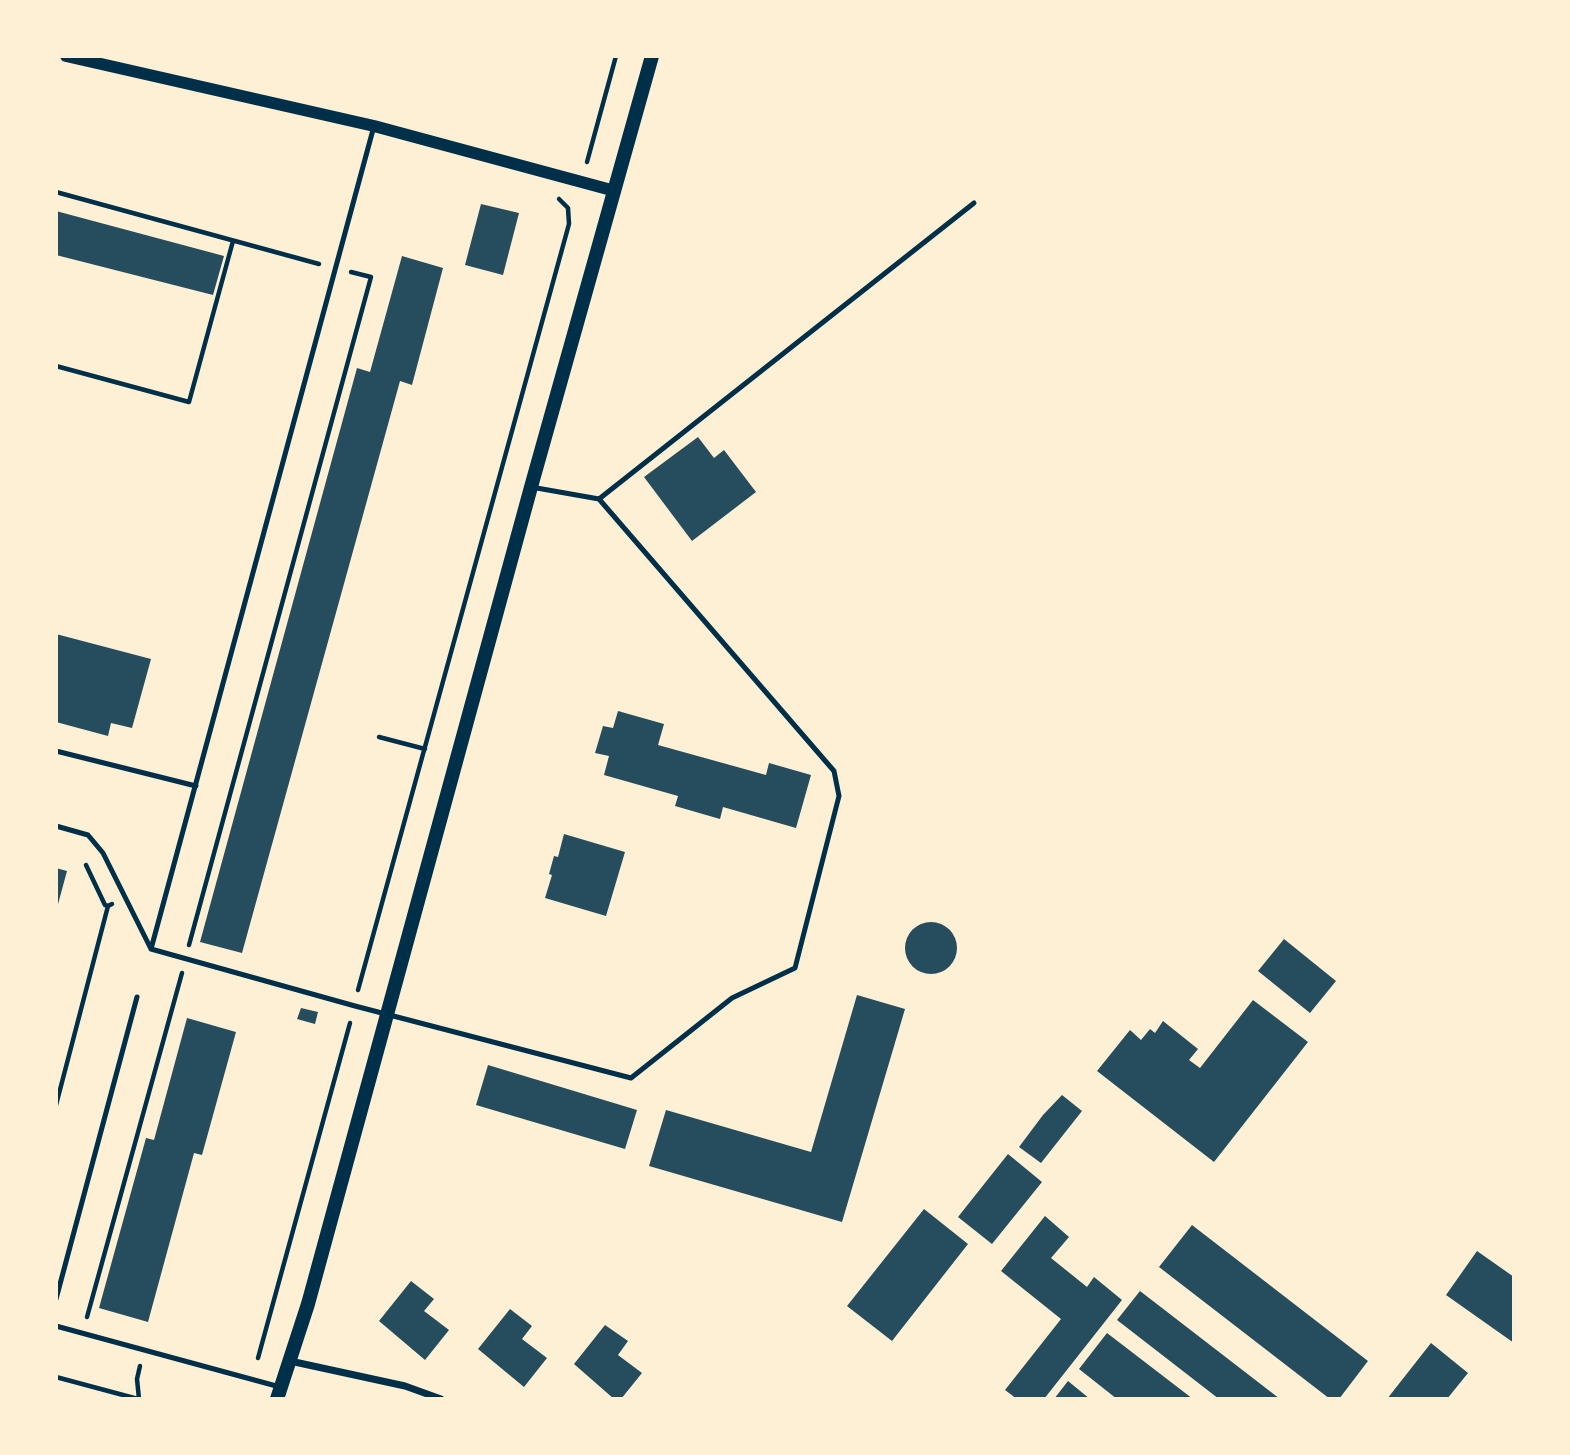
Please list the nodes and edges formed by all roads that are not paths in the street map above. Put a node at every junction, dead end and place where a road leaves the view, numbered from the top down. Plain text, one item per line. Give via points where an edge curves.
1 (66, 56) edge
2 (652, 56) edge
3 (374, 126) junction
4 (615, 191) junction
5 (974, 204) dead end
6 (531, 487) junction
7 (598, 499) junction
8 (56, 751) edge
9 (196, 786) junction
10 (56, 826) edge
11 (151, 949) junction
12 (137, 997) dead end
13 (388, 1014) junction
14 (56, 1299) edge
15 (56, 1326) edge
16 (290, 1361) junction
17 (278, 1393) edge
18 (440, 1399) edge

1 - 3 street
2 - 4 main road
3 - 4 street
3 - 9 lane
4 - 6 main road
5 - 7 lane
6 - 7 lane
6 - 13 main road
7 - 13 lane via 834,771 839,796 795,968 732,998 631,1078
8 - 9 lane
9 - 11 lane
10 - 11 lane via 88,835 103,853
11 - 13 lane
12 - 14 lane
13 - 16 main road
15 - 17 lane
16 - 17 main road
16 - 18 street via 405,1386

